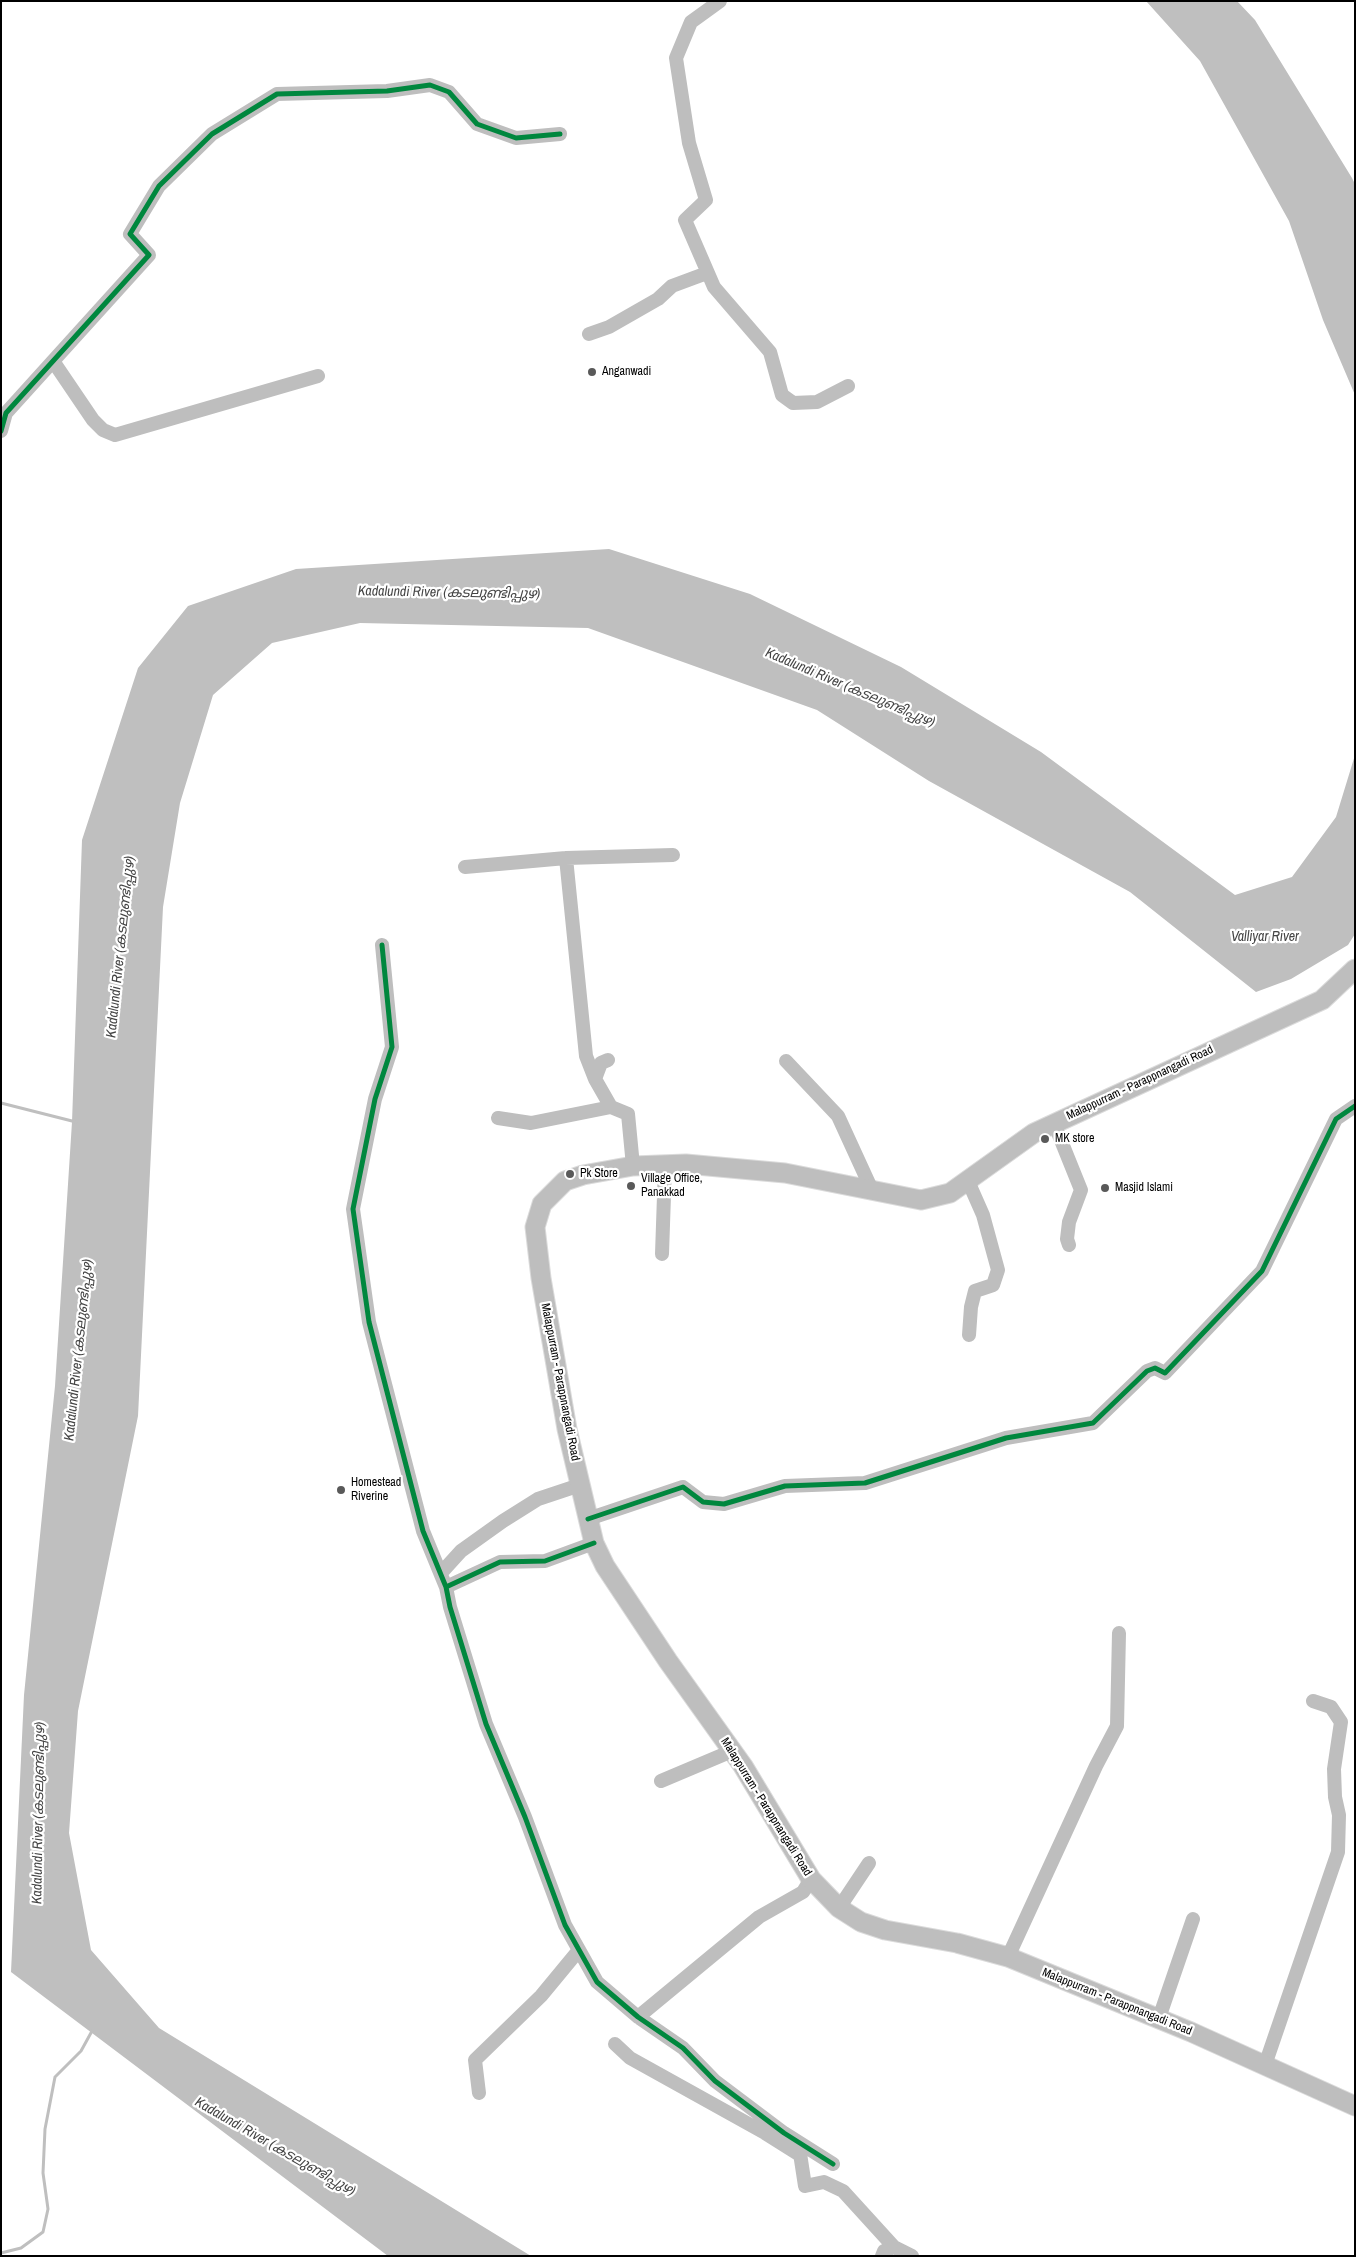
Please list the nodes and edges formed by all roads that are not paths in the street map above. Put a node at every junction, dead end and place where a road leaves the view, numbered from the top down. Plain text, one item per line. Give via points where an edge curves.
1 (720, 1) edge
2 (560, 134) dead end
3 (707, 273) junction
4 (590, 334) dead end
5 (52, 362) junction
6 (318, 376) dead end
7 (848, 386) dead end
8 (1, 431) edge
9 (673, 855) dead end
10 (566, 858) junction
11 (466, 867) dead end
12 (382, 946) dead end
13 (1355, 969) edge
14 (608, 1060) dead end
15 (786, 1061) dead end
16 (595, 1079) junction
17 (1355, 1106) edge
18 (611, 1108) junction
19 (498, 1118) dead end
20 (1054, 1123) junction
21 (633, 1166) junction
22 (665, 1166) junction
23 (968, 1181) junction
24 (871, 1188) junction
25 (1069, 1245) dead end
26 (662, 1254) dead end
27 (969, 1335) dead end
28 (580, 1485) junction
29 (588, 1519) junction
30 (594, 1543) junction
31 (441, 1573) junction
32 (446, 1587) junction
33 (1119, 1633) dead end
34 (1313, 1701) dead end
35 (732, 1751) junction
36 (661, 1781) dead end
37 (869, 1863) dead end
38 (811, 1879) junction
39 (839, 1908) junction
40 (1193, 1919) dead end
41 (579, 1950) junction
42 (1008, 1957) junction
43 (638, 2017) junction
44 (1158, 2021) junction
45 (615, 2044) dead end
46 (1265, 2065) junction
47 (479, 2094) dead end
48 (1355, 2106) edge
49 (799, 2148) junction
50 (833, 2164) dead end
51 (894, 2247) junction
52 (882, 2256) edge
53 (912, 2256) edge

1 - 3 street via 691,22 676,58 689,143 706,200 685,220
2 - 5 street via 516,138 477,124 449,92 430,85 387,91 277,94 212,134 159,186 130,234 149,255
3 - 4 street via 672,286 658,299
3 - 7 street via 714,287 770,352 782,395 793,403 817,402
5 - 6 street via 93,420 115,436
5 - 8 street via 6,413
9 - 10 street
10 - 11 street
10 - 16 street via 586,1056
12 - 31 street via 392,1047 376,1100 352,1209 369,1322 423,1531
13 - 20 main road, Malappurram - Parappnangadi Road via 1322,1000
14 - 16 street via 601,1063
15 - 24 street via 838,1116
16 - 18 street
17 - 29 street via 1336,1119 1262,1271 1166,1373 1155,1368 1147,1371 1093,1423 1006,1438 866,1483 785,1486 724,1504 703,1502 683,1486
18 - 19 street via 531,1123
18 - 21 street via 628,1114
20 - 23 main road, Malappurram - Parappnangadi Road via 1034,1133
20 - 25 street via 1081,1190 1069,1222
21 - 22 main road, Malappurram - Parappnangadi Road
21 - 28 main road, Malappurram - Parappnangadi Road via 565,1181 542,1204 535,1227 567,1429
22 - 24 main road, Malappurram - Parappnangadi Road via 730,1166
22 - 26 street
23 - 24 main road, Malappurram - Parappnangadi Road via 950,1193 921,1200
23 - 27 street via 983,1215 998,1270 993,1286 975,1291
28 - 29 main road, Malappurram - Parappnangadi Road
28 - 31 street via 538,1499 503,1521 461,1551
29 - 30 main road, Malappurram - Parappnangadi Road
30 - 32 street via 545,1561 500,1562
30 - 35 main road, Malappurram - Parappnangadi Road via 605,1566 652,1637
31 - 32 street
32 - 41 street via 486,1724 565,1925
33 - 42 street via 1117,1726
34 - 46 street via 1331,1708 1341,1722 1334,1769 1339,1815 1338,1852
35 - 36 street
35 - 38 main road, Malappurram - Parappnangadi Road
37 - 39 street
38 - 39 main road, Malappurram - Parappnangadi Road
38 - 43 street via 803,1892 759,1916
39 - 42 main road, Malappurram - Parappnangadi Road via 861,1922 885,1930 957,1943
40 - 44 street
41 - 43 street via 597,1982
41 - 47 street via 541,1996 475,2060
42 - 44 main road, Malappurram - Parappnangadi Road
43 - 49 street via 682,2048 715,2081
44 - 46 main road, Malappurram - Parappnangadi Road
45 - 49 street via 630,2058 765,2133
46 - 48 main road, Malappurram - Parappnangadi Road
49 - 50 street
49 - 51 street via 805,2186 824,2182 843,2191
51 - 52 street via 884,2251
51 - 53 street

